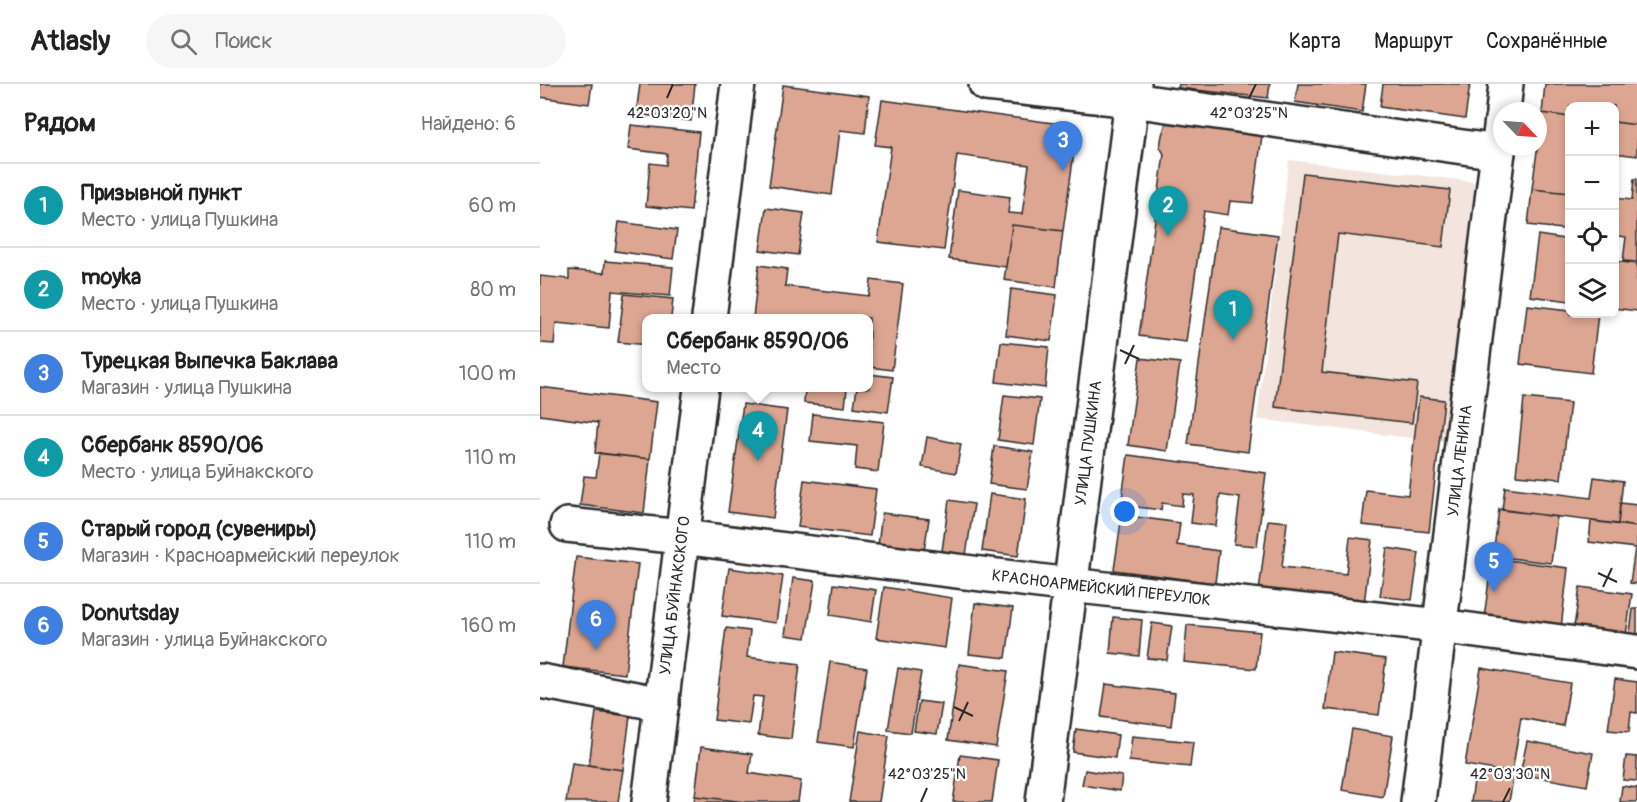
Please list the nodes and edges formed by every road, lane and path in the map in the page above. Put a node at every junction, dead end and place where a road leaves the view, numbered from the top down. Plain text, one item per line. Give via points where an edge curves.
1 (738, 84) edge
2 (986, 84) edge
3 (1506, 84) edge
4 (1133, 92) edge
5 (1504, 102) edge
6 (1493, 151) edge
7 (1498, 156) edge
8 (709, 314) edge
9 (700, 392) edge
10 (567, 525) dead end
11 (682, 537) junction
12 (1070, 585) junction
13 (1439, 626) junction
14 (1637, 652) edge
15 (540, 681) edge
16 (662, 704) junction
17 (649, 802) edge
18 (1043, 802) edge
19 (1418, 802) edge

1 - 8 street
2 - 4 street
3 - 5 street
4 - 6 street
4 - 12 street, УЛИЦА ПУШКИНА
7 - 13 street, УЛИЦА ЛЕНИНА
9 - 11 street, УЛИЦА БУЙНАКСКОГО
10 - 11 street, КРАСНОАРМЕЙСКИЙ ПЕРЕУЛОК
11 - 12 street, КРАСНОАРМЕЙСКИЙ ПЕРЕУЛОК
11 - 16 street, УЛИЦА БУЙНАКСКОГО
12 - 13 street, КРАСНОАРМЕЙСКИЙ ПЕРЕУЛОК
12 - 18 street, УЛИЦА ПУШКИНА
13 - 14 street, КРАСНОАРМЕЙСКИЙ ПЕРЕУЛОК
13 - 19 street, УЛИЦА ЛЕНИНА
15 - 16 street
16 - 17 street, УЛИЦА БУЙНАКСКОГО

